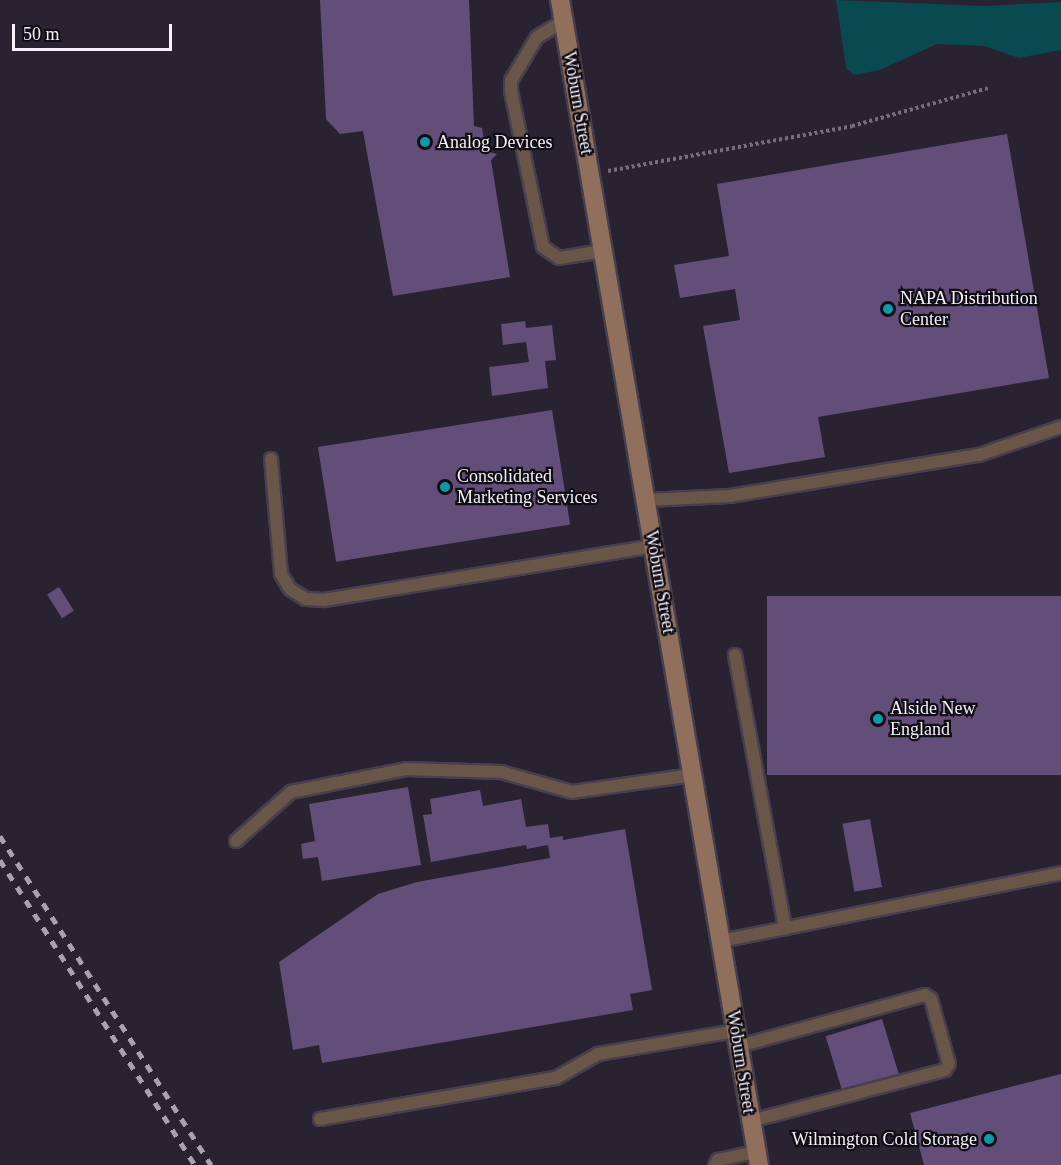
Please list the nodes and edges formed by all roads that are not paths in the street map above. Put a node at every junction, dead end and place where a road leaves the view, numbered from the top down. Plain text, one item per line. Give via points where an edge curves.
1 (560, 0) edge
2 (564, 21) junction
3 (603, 251) junction
4 (1061, 427) edge
5 (271, 459) dead end
6 (646, 500) junction
7 (653, 546) junction
8 (735, 655) dead end
9 (693, 775) junction
10 (236, 841) dead end
11 (1061, 873) edge
12 (785, 928) junction
13 (721, 941) junction
14 (738, 1038) junction
15 (320, 1119) dead end
16 (751, 1122) junction
17 (758, 1159) edge
18 (715, 1165) edge

1 - 2 street, Woburn Street
2 - 3 street, Woburn Street
2 - 3 lane via 537,37 511,81 511,91 543,247 560,258
3 - 6 street, Woburn Street
4 - 6 lane via 979,455 730,496
5 - 7 lane via 281,574 290,589 306,598 324,600
6 - 7 street, Woburn Street
7 - 9 street, Woburn Street
8 - 12 lane
9 - 10 lane via 572,792 501,772 406,769 291,792
9 - 13 street, Woburn Street
11 - 12 lane
12 - 13 lane
13 - 14 street, Woburn Street
14 - 15 lane via 598,1054 556,1078
14 - 16 street, Woburn Street
14 - 16 lane via 925,995 931,999 949,1064 945,1070
16 - 17 street, Woburn Street
17 - 18 lane via 718,1160

